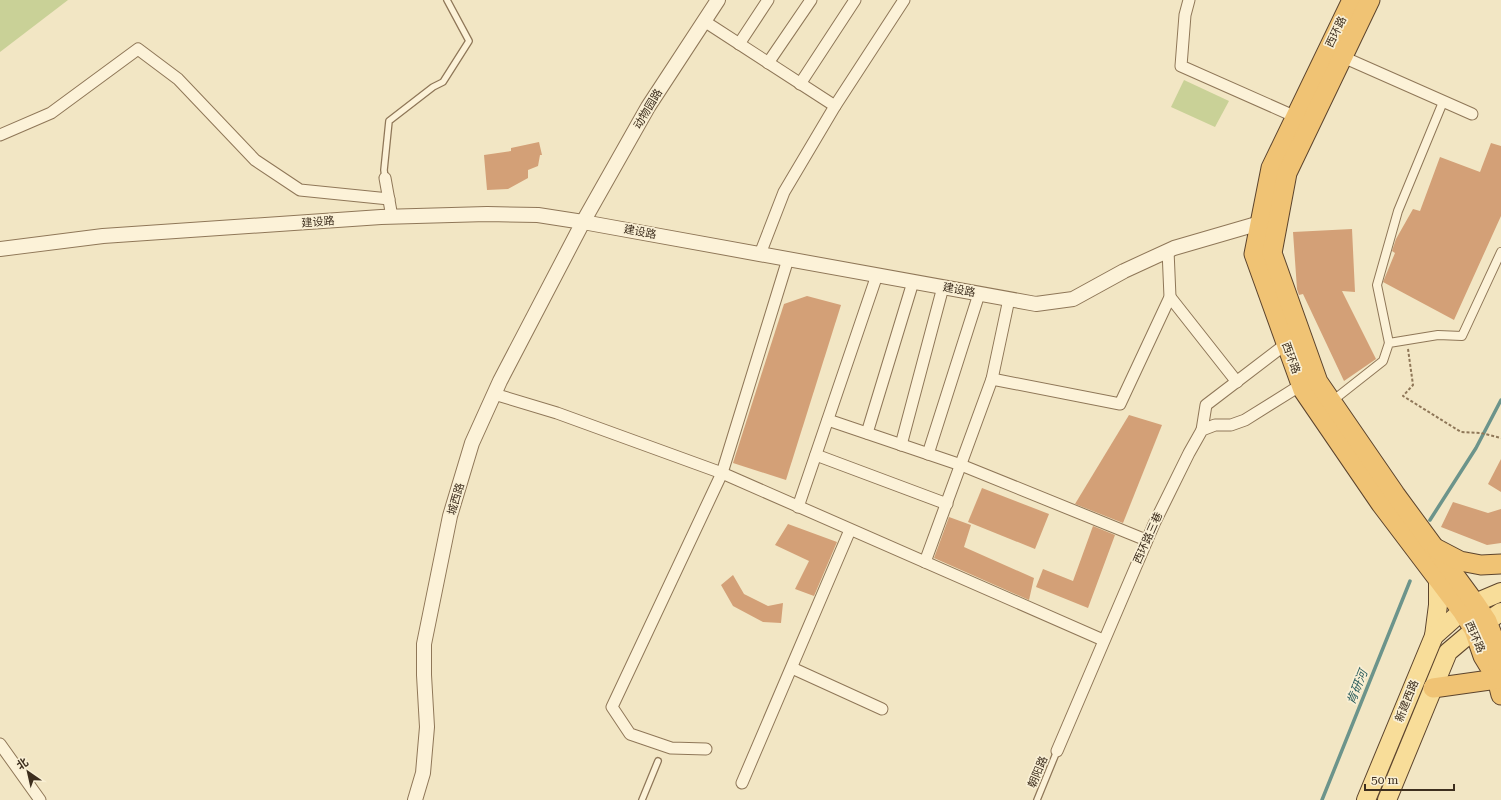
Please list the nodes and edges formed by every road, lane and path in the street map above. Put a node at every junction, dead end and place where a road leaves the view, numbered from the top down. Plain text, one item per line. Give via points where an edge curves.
1 (448, 0) edge
2 (718, 0) edge
3 (768, 0) edge
4 (811, 0) edge
5 (854, 0) edge
6 (904, 0) edge
7 (1189, 0) edge
8 (1352, 0) edge
9 (1370, 0) edge
10 (704, 21) junction
11 (740, 44) junction
12 (1343, 57) junction
13 (768, 64) junction
14 (800, 84) junction
15 (1443, 102) junction
16 (835, 106) junction
17 (1472, 114) dead end
18 (1296, 117) junction
19 (0, 135) edge
20 (385, 178) joint
21 (389, 199) junction
22 (392, 217) junction
23 (583, 222) junction
24 (1260, 223) junction
25 (0, 250) edge
26 (1168, 250) junction
27 (1501, 252) edge
28 (760, 254) junction
29 (788, 259) junction
30 (877, 275) junction
31 (913, 282) junction
32 (943, 287) junction
33 (979, 294) junction
34 (1170, 297) junction
35 (1009, 299) junction
36 (1407, 340) junction
37 (1389, 343) junction
38 (1286, 344) junction
39 (992, 379) junction
40 (1237, 382) junction
41 (1301, 385) junction
42 (494, 394) junction
43 (1331, 402) junction
44 (828, 420) junction
45 (1202, 430) junction
46 (867, 433) junction
47 (1501, 438) edge
48 (901, 445) junction
49 (928, 454) junction
50 (816, 455) junction
51 (960, 465) junction
52 (722, 473) junction
53 (947, 504) junction
54 (798, 507) junction
55 (850, 530) junction
56 (1146, 540) junction
57 (1436, 549) junction
58 (925, 562) junction
59 (1501, 564) edge
60 (1438, 579) junction
61 (1501, 592) edge
62 (1469, 607) junction
63 (1487, 621) edge
64 (1434, 636) junction
65 (1103, 640) junction
66 (792, 668) junction
67 (1500, 682) edge
68 (1433, 688) junction
69 (882, 708) dead end
70 (0, 744) edge
71 (706, 749) dead end
72 (1057, 751) joint
73 (658, 761) dead end
74 (742, 783) dead end
75 (40, 800) edge
76 (415, 800) edge
77 (642, 800) edge
78 (1037, 800) edge
79 (1366, 800) edge
80 (1387, 800) edge

1 - 20 lane via 469,41 443,82 389,122
2 - 10 street, 动物园路
3 - 11 street
4 - 13 street
5 - 14 street
6 - 16 street
7 - 18 street via 1185,15 1181,66
8 - 18 highway, 西环路
9 - 12 highway, 西环路
10 - 11 street
10 - 23 street, 动物园路 via 648,107
11 - 13 street
12 - 15 street
12 - 43 highway, 西环路 via 1287,173 1272,253 1318,382
13 - 14 street
14 - 16 street
15 - 17 street
15 - 37 street via 1398,211 1378,285
16 - 28 street via 784,192
18 - 24 highway, 西环路 via 1271,168
19 - 21 street via 52,113 138,49 178,80 255,160 300,190
20 - 21 street
21 - 22 street
22 - 23 street, 建设路 via 538,215
22 - 25 street, 建设路 via 102,236
23 - 28 street, 建设路
23 - 42 street, 城西路
24 - 26 street, 建设路
24 - 38 highway, 西环路 via 1254,254
26 - 34 street
26 - 35 street, 建设路 via 1074,299 1036,304
27 - 36 street via 1462,336 1438,335
28 - 29 street, 建设路
29 - 30 street, 建设路
29 - 52 street
30 - 31 street, 建设路
30 - 44 street
31 - 32 street, 建设路
31 - 46 street
32 - 33 street, 建设路
32 - 48 street
33 - 35 street, 建设路
33 - 49 street
34 - 39 street via 1120,404
34 - 40 street
35 - 39 street
36 - 37 street
36 - 47 path via 1413,385 1403,396 1461,432
37 - 43 street via 1383,361
38 - 40 street
38 - 41 highway, 西环路
39 - 51 street
40 - 45 street via 1206,405
41 - 45 street via 1245,420
41 - 60 highway, 西环路 via 1381,504
42 - 52 street via 557,413
42 - 76 street, 城西路 via 472,443 450,516 424,644 427,727 423,773
43 - 57 highway, 西环路
44 - 46 street
44 - 50 street
45 - 56 street, 西环路三巷
46 - 48 street
48 - 49 street
49 - 51 street
50 - 53 street
50 - 54 street
51 - 53 street
51 - 56 street
52 - 54 street
52 - 71 street via 612,707 630,734 671,748
53 - 58 street
54 - 55 street
55 - 58 street
55 - 66 street
56 - 65 street, 西环路三巷
57 - 59 highway via 1460,561 1481,565
57 - 62 highway, 西环路
58 - 65 street
60 - 62 highway, 西环路
60 - 64 main road
61 - 62 main road, 新建西路
62 - 63 highway, 西环路
62 - 64 main road, 新建西路
63 - 67 highway, 西环路 via 1499,653
63 - 68 main road, 新建西路 via 1448,652
64 - 79 main road, 新建西路
65 - 72 street, 西环路三巷
66 - 69 street
66 - 74 street
67 - 68 highway
68 - 80 main road, 新建西路
70 - 75 street
72 - 78 lane, 朝阳路
73 - 77 lane

